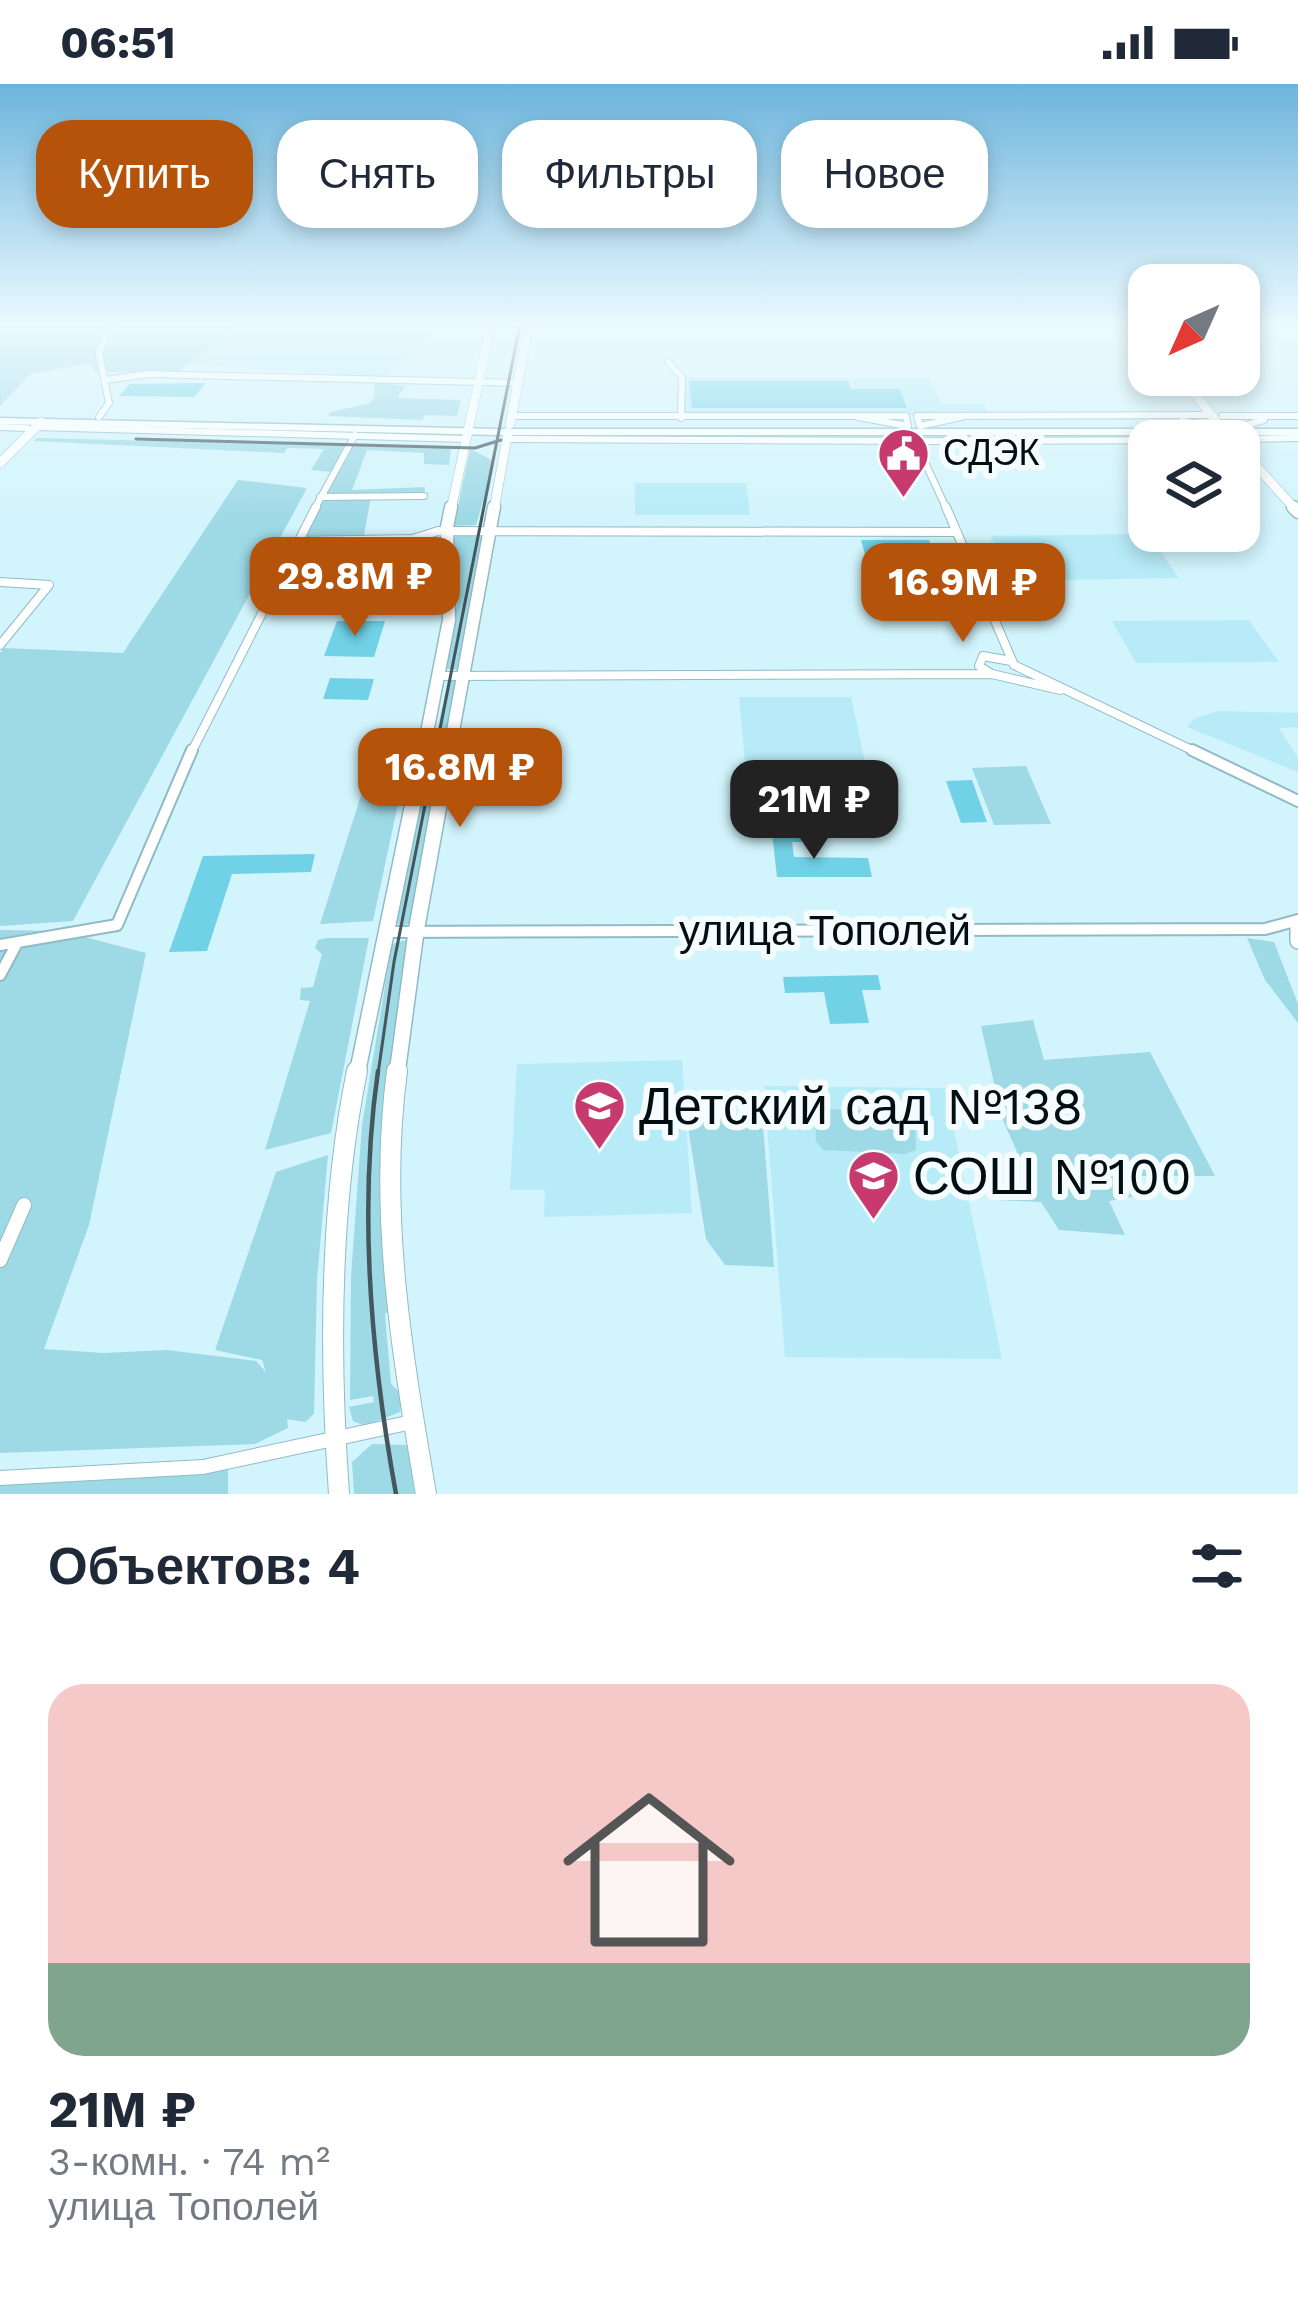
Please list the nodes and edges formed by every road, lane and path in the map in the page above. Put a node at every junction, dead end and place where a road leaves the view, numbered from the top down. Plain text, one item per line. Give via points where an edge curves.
1 (107, 390) edge
2 (475, 390) edge
3 (516, 390) edge
4 (682, 390) edge
5 (1199, 396) edge
6 (1281, 416) junction
7 (99, 417) junction
8 (585, 417) junction
9 (682, 418) junction
10 (1179, 420) edge
11 (1221, 420) edge
12 (0, 421) edge
13 (71, 422) junction
14 (1260, 422) edge
15 (1260, 422) edge
16 (36, 423) junction
17 (548, 424) junction
18 (89, 428) junction
19 (509, 428) junction
20 (1298, 428) edge
21 (917, 429) junction
22 (1260, 429) edge
23 (426, 430) junction
24 (1128, 430) edge
25 (467, 432) junction
26 (572, 432) junction
27 (880, 432) junction
28 (1094, 432) junction
29 (1128, 432) edge
30 (355, 435) junction
31 (1128, 435) edge
32 (388, 436) junction
33 (1058, 439) junction
34 (617, 440) junction
35 (834, 440) junction
36 (0, 459) edge
37 (1260, 468) edge
38 (424, 496) dead end
39 (320, 497) junction
40 (1298, 512) edge
41 (490, 532) junction
42 (957, 532) junction
43 (449, 533) junction
44 (363, 540) junction
45 (298, 541) junction
46 (0, 581) edge
47 (345, 605) dead end
48 (994, 630) junction
49 (0, 645) edge
50 (981, 658) junction
51 (1012, 663) junction
52 (941, 674) junction
53 (996, 675) junction
54 (437, 676) junction
55 (464, 676) junction
56 (1060, 690) junction
57 (1298, 801) edge
58 (1298, 921) edge
59 (1265, 929) junction
60 (385, 932) junction
61 (416, 932) junction
62 (1298, 942) edge
63 (0, 945) edge
64 (16, 945) junction
65 (0, 976) edge
66 (23, 1205) dead end
67 (0, 1260) edge
68 (412, 1422) junction
69 (334, 1440) junction
70 (0, 1478) edge
71 (339, 1494) edge
72 (426, 1494) edge

1 - 7 street
2 - 25 main road
3 - 19 main road
4 - 9 street
5 - 11 main road
6 - 14 street
6 - 15 street
6 - 20 street
7 - 16 main road
7 - 25 main road
8 - 9 street
8 - 17 street
8 - 19 street
9 - 21 street via 858,417
10 - 21 street via 961,417
12 - 16 main road
13 - 16 main road
13 - 18 street
13 - 23 main road
16 - 18 street
16 - 36 main road
17 - 19 main road
17 - 21 main road
18 - 30 street
19 - 25 main road
19 - 26 main road
19 - 34 street
19 - 41 main road
20 - 22 main road
21 - 24 main road
21 - 27 main road
21 - 28 main road
21 - 33 street via 972,439
21 - 35 street
21 - 42 street
23 - 25 main road
23 - 32 street
25 - 32 street
25 - 43 main road
26 - 27 main road
26 - 34 street
27 - 35 street
28 - 29 main road
28 - 33 street
30 - 32 street
30 - 39 street
31 - 33 street
34 - 35 street
37 - 40 main road
38 - 39 street
39 - 45 street
41 - 42 street
41 - 43 street
41 - 55 main road
42 - 48 street
43 - 44 street
43 - 54 main road via 449,620
44 - 45 street
44 - 47 street
45 - 64 street via 195,743 117,925
46 - 49 street via 49,585
48 - 50 street
48 - 51 street
50 - 51 street
50 - 52 street
50 - 53 street via 980,666
51 - 53 street
51 - 56 street
52 - 53 street
52 - 55 street
53 - 56 street
54 - 55 street
54 - 60 main road
55 - 61 main road
56 - 57 street
58 - 59 street, улица Тополей
58 - 62 main road
59 - 61 street, улица Тополей
59 - 62 street, улица Тополей
60 - 61 street, улица Тополей
60 - 69 main road via 352,1097 340,1210
61 - 68 main road via 394,1096 390,1212
63 - 64 street
64 - 65 street
66 - 67 street
68 - 69 street
68 - 72 main road
69 - 70 street via 203,1467
69 - 71 main road

